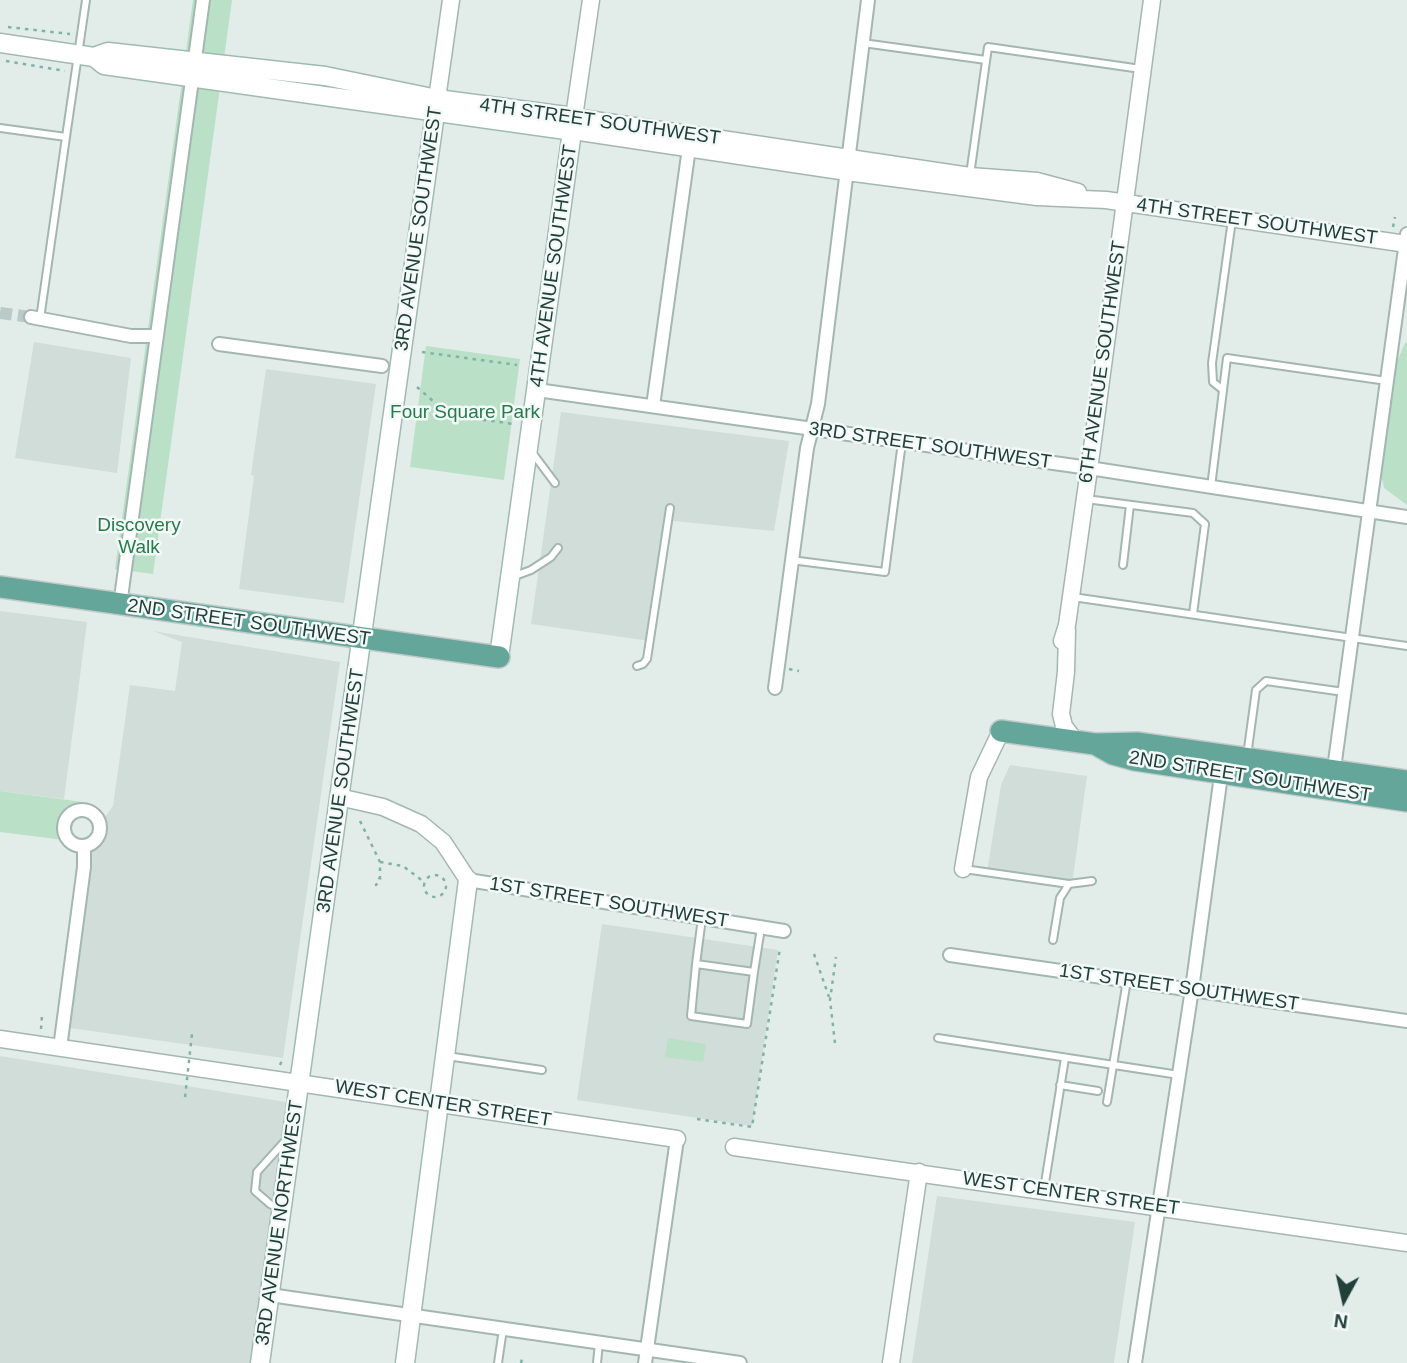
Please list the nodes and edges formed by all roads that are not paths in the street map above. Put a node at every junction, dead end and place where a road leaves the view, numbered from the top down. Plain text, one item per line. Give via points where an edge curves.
1 (86, 0) edge
2 (203, 0) edge
3 (451, 0) edge
4 (591, 0) edge
5 (868, 0) edge
6 (1152, 0) edge
7 (863, 43) junction
8 (0, 44) edge
9 (86, 56) junction
10 (986, 60) junction
11 (193, 69) junction
12 (1142, 69) junction
13 (436, 105) junction
14 (574, 124) junction
15 (0, 128) edge
16 (66, 137) junction
17 (689, 148) junction
18 (847, 165) junction
19 (970, 176) junction
20 (1107, 200) junction
21 (1124, 203) junction
22 (1233, 219) junction
23 (1407, 241) edge
24 (36, 318) joint
25 (157, 336) junction
26 (219, 344) dead end
27 (382, 366) dead end
28 (1387, 381) junction
29 (537, 390) junction
30 (1223, 390) junction
31 (653, 406) junction
32 (812, 429) junction
33 (902, 442) junction
34 (528, 446) junction
35 (1089, 468) junction
36 (555, 483) dead end
37 (1211, 487) junction
38 (1084, 499) junction
39 (1130, 505) junction
40 (670, 508) dead end
41 (1369, 511) junction
42 (1407, 517) edge
43 (558, 548) dead end
44 (792, 560) junction
45 (1123, 565) dead end
46 (510, 577) junction
47 (0, 587) edge
48 (1071, 596) junction
49 (120, 605) junction
50 (1193, 614) junction
51 (361, 638) junction
52 (1352, 638) junction
53 (1407, 646) edge
54 (499, 657) joint
55 (637, 666) dead end
56 (775, 688) dead end
57 (1344, 692) junction
58 (1000, 731) joint
59 (1085, 743) junction
60 (1247, 758) junction
61 (1223, 764) junction
62 (1332, 780) junction
63 (1407, 781) edge
64 (339, 797) junction
65 (1407, 801) edge
66 (84, 846) dead end
67 (963, 869) joint
68 (468, 880) junction
69 (1092, 881) dead end
70 (1069, 884) junction
71 (702, 918) junction
72 (761, 928) junction
73 (784, 931) dead end
74 (1053, 940) dead end
75 (950, 955) dead end
76 (696, 964) junction
77 (754, 972) junction
78 (1127, 980) junction
79 (1192, 989) junction
80 (1407, 1021) edge
81 (939, 1038) dead end
82 (0, 1039) edge
83 (60, 1048) junction
84 (445, 1055) junction
85 (1065, 1058) junction
86 (1113, 1065) junction
87 (542, 1070) dead end
88 (1178, 1075) junction
89 (300, 1082) junction
90 (1060, 1085) junction
91 (1098, 1091) dead end
92 (1107, 1102) dead end
93 (439, 1104) junction
94 (295, 1116) junction
95 (677, 1139) joint
96 (734, 1147) dead end
97 (919, 1172) junction
98 (1044, 1191) junction
99 (1159, 1207) junction
100 (282, 1209) junction
101 (1407, 1243) edge
102 (270, 1295) junction
103 (410, 1315) junction
104 (503, 1329) junction
105 (599, 1343) junction
106 (646, 1357) edge
107 (262, 1359) edge
108 (405, 1363) edge
109 (498, 1363) edge
110 (597, 1363) edge
111 (740, 1363) edge
112 (891, 1363) edge
113 (1135, 1363) edge

1 - 9 lane
2 - 11 street
3 - 13 street, 3RD AVENUE SOUTHWEST
4 - 14 street, 4TH AVENUE SOUTHWEST
5 - 7 street
6 - 12 street, 6TH AVENUE SOUTHWEST
7 - 10 lane
7 - 18 street
8 - 9 main road, 4TH STREET SOUTHWEST
9 - 11 main road, 4TH STREET SOUTHWEST via 108,52
9 - 16 lane
10 - 12 lane via 988,47
10 - 19 lane
11 - 13 main road, 4TH STREET SOUTHWEST via 325,76
11 - 25 street
12 - 21 street, 6TH AVENUE SOUTHWEST
13 - 14 main road, 4TH STREET SOUTHWEST
13 - 51 main road, 3RD AVENUE SOUTHWEST
14 - 17 street, 4TH STREET SOUTHWEST
14 - 18 street, 4TH STREET SOUTHWEST
14 - 29 main road, 4TH AVENUE SOUTHWEST
15 - 16 lane
16 - 24 lane
17 - 18 street, 4TH STREET SOUTHWEST
17 - 31 street
18 - 19 street, 4TH STREET SOUTHWEST
18 - 20 street, 4TH STREET SOUTHWEST via 1037,197
18 - 32 street
19 - 20 street, 4TH STREET SOUTHWEST via 1037,181
20 - 21 street, 4TH STREET SOUTHWEST
21 - 22 street, 4TH STREET SOUTHWEST
21 - 35 street, 6TH AVENUE SOUTHWEST
22 - 23 street, 4TH STREET SOUTHWEST
22 - 30 lane via 1212,363 1213,382
23 - 28 street
24 - 25 street via 131,336
25 - 49 street
26 - 27 street
28 - 30 lane via 1227,358
28 - 41 street
29 - 31 street, 3RD STREET SOUTHWEST
29 - 34 main road, 4TH AVENUE SOUTHWEST
30 - 37 lane
31 - 32 street, 3RD STREET SOUTHWEST
32 - 33 street, 3RD STREET SOUTHWEST
32 - 44 street
33 - 35 street, 3RD STREET SOUTHWEST
33 - 44 lane via 885,572
34 - 36 lane
34 - 46 main road, 4TH AVENUE SOUTHWEST
35 - 37 street, 3RD STREET SOUTHWEST
35 - 38 street, 6TH AVENUE SOUTHWEST
37 - 41 street, 3RD STREET SOUTHWEST
38 - 39 lane
38 - 48 street, 6TH AVENUE SOUTHWEST
39 - 45 lane
39 - 50 lane via 1193,513 1205,524
40 - 55 lane via 648,659
41 - 42 street, 3RD STREET SOUTHWEST
41 - 52 street
43 - 46 lane via 531,570
44 - 56 street
46 - 54 main road, 4TH AVENUE SOUTHWEST
47 - 49 main road, 2ND STREET SOUTHWEST
48 - 50 lane
48 - 59 street, 6TH AVENUE SOUTHWEST via 1064,633 1061,714 1064,726
49 - 51 main road, 2ND STREET SOUTHWEST
50 - 52 lane
51 - 54 main road, 2ND STREET SOUTHWEST
51 - 64 main road, 3RD AVENUE SOUTHWEST
52 - 53 lane
52 - 57 street
57 - 60 lane via 1266,681 1256,690
57 - 62 street
58 - 59 main road, 2ND STREET SOUTHWEST
58 - 67 street via 979,777
59 - 61 main road, 2ND STREET SOUTHWEST via 1135,760
60 - 61 main road, 2ND STREET SOUTHWEST
60 - 62 main road, 2ND STREET SOUTHWEST
61 - 62 main road, 2ND STREET SOUTHWEST
61 - 79 street
62 - 63 main road, 2ND STREET SOUTHWEST
62 - 65 main road, 2ND STREET SOUTHWEST
64 - 68 street, 1ST STREET SOUTHWEST via 383,807 421,824 443,842
64 - 89 main road, 3RD AVENUE SOUTHWEST
66 - 83 street
67 - 70 lane
68 - 71 street, 1ST STREET SOUTHWEST
68 - 84 main road
69 - 70 lane
70 - 74 lane via 1060,898
71 - 72 street, 1ST STREET SOUTHWEST
71 - 76 lane
72 - 73 street, 1ST STREET SOUTHWEST
72 - 77 lane
75 - 78 street, 1ST STREET SOUTHWEST
76 - 77 lane
76 - 77 lane via 691,1016 747,1024
78 - 79 street, 1ST STREET SOUTHWEST
78 - 86 lane
79 - 80 street, 1ST STREET SOUTHWEST
79 - 88 street
81 - 85 lane
82 - 83 street, WEST CENTER STREET
83 - 89 street, WEST CENTER STREET
84 - 87 lane
84 - 93 main road
85 - 86 lane
85 - 90 lane
86 - 88 lane
86 - 92 lane
88 - 99 street
89 - 93 street, WEST CENTER STREET
89 - 94 main road, 3RD AVENUE NORTHWEST
90 - 91 lane
90 - 98 lane
93 - 95 street, WEST CENTER STREET
93 - 103 main road
94 - 100 main road, 3RD AVENUE NORTHWEST
94 - 100 lane via 286,1140 257,1172 255,1191
95 - 106 street
96 - 97 street, WEST CENTER STREET
97 - 98 street, WEST CENTER STREET
97 - 112 street
98 - 99 street, WEST CENTER STREET
99 - 101 street, WEST CENTER STREET
99 - 113 street
100 - 102 main road, 3RD AVENUE NORTHWEST
102 - 103 street
102 - 107 main road, 3RD AVENUE NORTHWEST
103 - 104 street
103 - 108 main road
104 - 105 street
104 - 109 lane
105 - 106 street
105 - 110 lane
106 - 111 street

